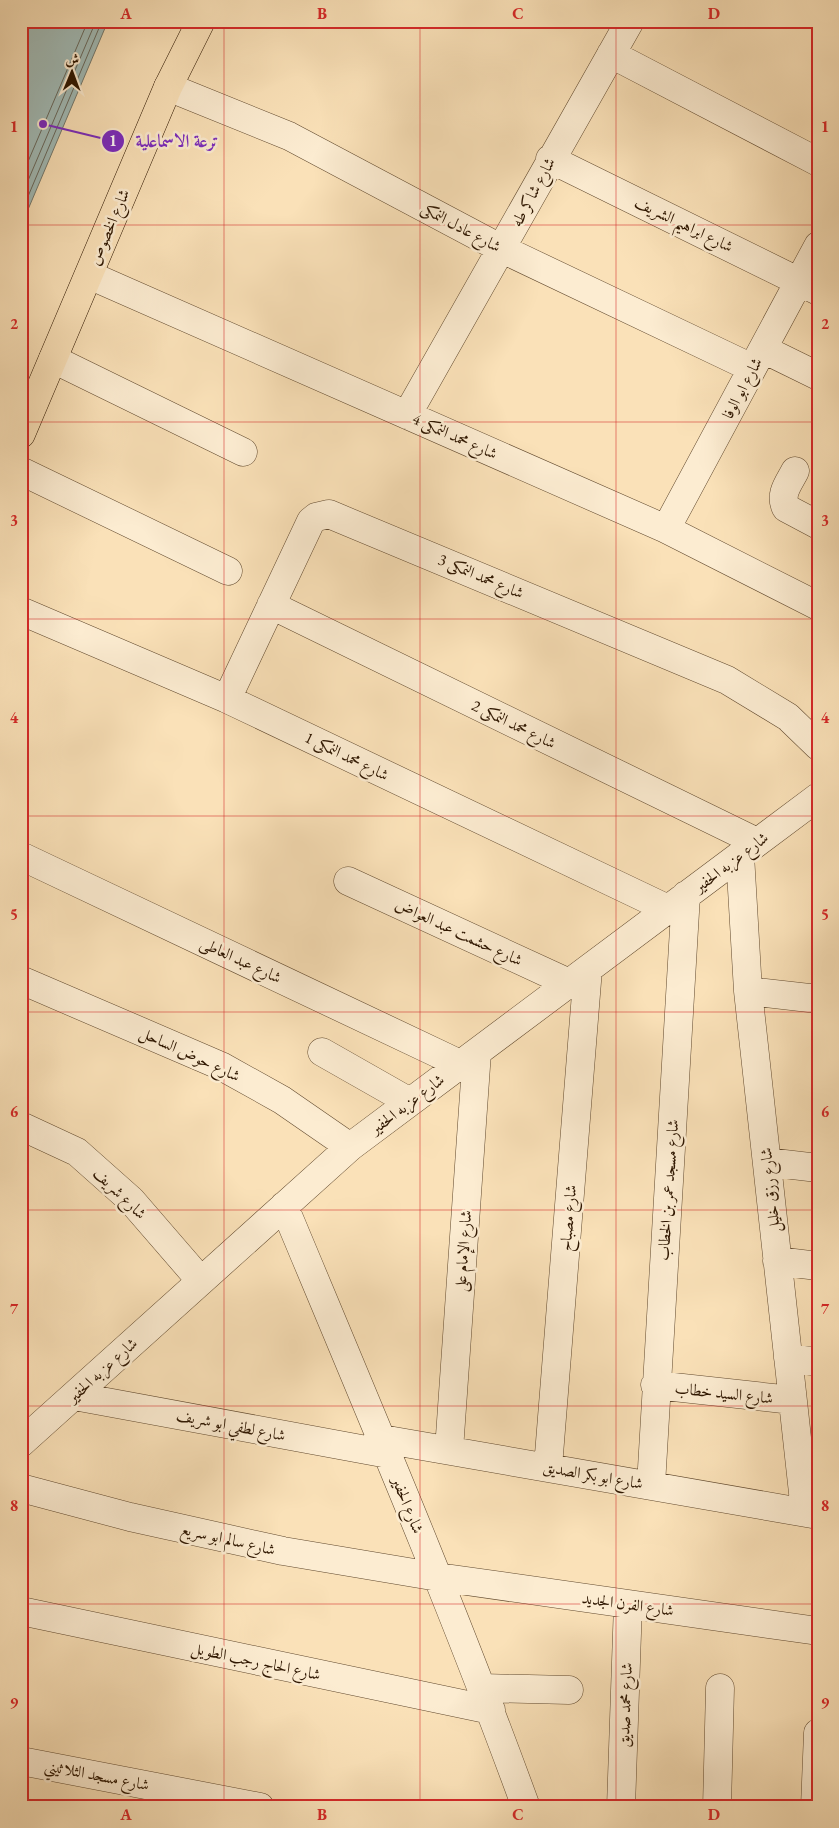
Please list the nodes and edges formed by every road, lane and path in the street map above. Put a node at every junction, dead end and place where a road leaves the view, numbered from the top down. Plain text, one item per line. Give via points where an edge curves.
1 (202, 21) edge
2 (630, 21) edge
3 (611, 54) junction
4 (168, 87) junction
5 (550, 159) junction
6 (818, 162) edge
7 (818, 246) edge
8 (502, 249) junction
9 (89, 275) junction
10 (808, 286) edge
11 (757, 358) junction
12 (53, 359) junction
13 (818, 376) edge
14 (407, 415) junction
15 (21, 434) edge
16 (243, 452) dead end
17 (21, 471) edge
18 (795, 471) dead end
19 (818, 525) edge
20 (666, 529) junction
21 (228, 572) dead end
22 (271, 605) junction
23 (818, 606) edge
24 (21, 611) edge
25 (227, 698) junction
26 (818, 746) edge
27 (818, 797) edge
28 (749, 848) junction
29 (21, 856) edge
30 (348, 881) dead end
31 (677, 902) junction
32 (579, 976) junction
33 (21, 980) edge
34 (748, 991) junction
35 (818, 999) edge
36 (322, 1052) dead end
37 (468, 1058) junction
38 (410, 1102) junction
39 (21, 1126) edge
40 (350, 1147) junction
41 (767, 1162) junction
42 (818, 1168) edge
43 (284, 1206) junction
44 (777, 1261) junction
45 (818, 1266) edge
46 (201, 1281) junction
47 (788, 1358) junction
48 (818, 1362) edge
49 (655, 1385) junction
50 (74, 1396) junction
51 (792, 1400) junction
52 (21, 1443) edge
53 (385, 1447) junction
54 (449, 1450) junction
55 (808, 1457) edge
56 (548, 1467) junction
57 (651, 1485) junction
58 (21, 1488) edge
59 (811, 1513) edge
60 (438, 1577) junction
61 (628, 1604) junction
62 (21, 1611) edge
63 (818, 1631) edge
64 (720, 1688) dead end
65 (569, 1690) dead end
66 (486, 1699) junction
67 (818, 1733) edge
68 (21, 1761) edge
69 (260, 1807) edge
70 (526, 1807) edge
71 (621, 1807) edge
72 (717, 1807) edge
73 (815, 1807) edge

1 - 4 main road, شارع الخصوص
2 - 3 street, شارع شاكر طه
3 - 5 street, شارع شاكر طه
3 - 6 street
4 - 8 street, شارع عادل النمكى via 290,136
4 - 9 main road, شارع الخصوص
5 - 8 street, شارع شاكر طه
5 - 10 street, شارع ابراهيم الشريف
7 - 10 street, شارع ابو الوفا
8 - 11 street, شارع عادل النمكى
8 - 14 street, شارع شاكر طه
9 - 12 main road, شارع الخصوص
9 - 14 street, شارع محمد النمكى 4
10 - 11 street, شارع ابو الوفا
11 - 13 street, شارع عادل النمكى
11 - 20 street, شارع ابو الوفا
12 - 15 main road, شارع الخصوص
12 - 16 street
14 - 20 street, شارع محمد النمكى 4
17 - 21 street
18 - 19 street via 784,492 783,503 786,508
20 - 23 street, شارع محمد النمكى 4
22 - 25 street, شارع محمد النمكى 3
22 - 26 street, شارع محمد النمكى 3 via 311,521 323,515 336,515 727,680 788,718
22 - 28 street, شارع محمد النمكى 2
24 - 25 street, شارع محمد النمكى 1
25 - 31 street, شارع محمد النمكى 1
27 - 28 street, شارع عزبه الحفير
28 - 31 street, شارع عزبه الحفير
28 - 34 street, شارع رزق خليل
29 - 37 street, شارع عبد العاطى
30 - 32 street, شارع حشمت عبد العواض
31 - 32 street, شارع عزبه الحفير
31 - 49 street, شارع مسجد عمر بن الخطاب
32 - 37 street, شارع عزبه الحفير
32 - 56 street, شارع مصباح
33 - 40 street, شارع حوض الساحل via 221,1066 282,1100
34 - 35 street
34 - 41 street, شارع رزق خليل
36 - 38 street
37 - 38 street, شارع عزبه الحفير
37 - 54 street, شارع الإمام على
38 - 40 street, شارع عزبه الحفير
39 - 46 street, شارع شريف via 77,1152 131,1200
40 - 43 street, شارع عزبه الحفير
41 - 42 street
41 - 44 street, شارع رزق خليل
43 - 46 street, شارع عزبه الحفير
43 - 53 street, شارع الحفير
44 - 45 street
44 - 47 street, شارع رزق خليل
46 - 50 street, شارع عزبه الحفير
47 - 48 street
47 - 51 street, شارع رزق خليل
49 - 51 street, شارع السيد خطاب
49 - 57 street, شارع مسجد عمر بن الخطاب
50 - 52 street, شارع عزبه الحفير
50 - 53 street, شارع لطفي ابو شريف
51 - 55 street, شارع رزق خليل
53 - 54 street, شارع ابو بكر الصديق
53 - 60 street, شارع الحفير
54 - 56 street, شارع ابو بكر الصديق
55 - 59 street, شارع رزق خليل
56 - 57 street, شارع ابو بكر الصديق
57 - 59 street, شارع ابو بكر الصديق
58 - 60 street, شارع سالم ابو سريع via 130,1517 283,1551
60 - 61 street, شارع الفرن الجديد
60 - 66 street, شارع الحفير
61 - 63 street, شارع الفرن الجديد
61 - 71 street, شارع محمد صديق
62 - 66 street, شارع الحاج رجب الطويل
64 - 72 street
65 - 66 street, شارع الحاج رجب الطويل
66 - 70 street, شارع الحفير
67 - 73 street
68 - 69 street, شارع مسجد الثلاثيني

